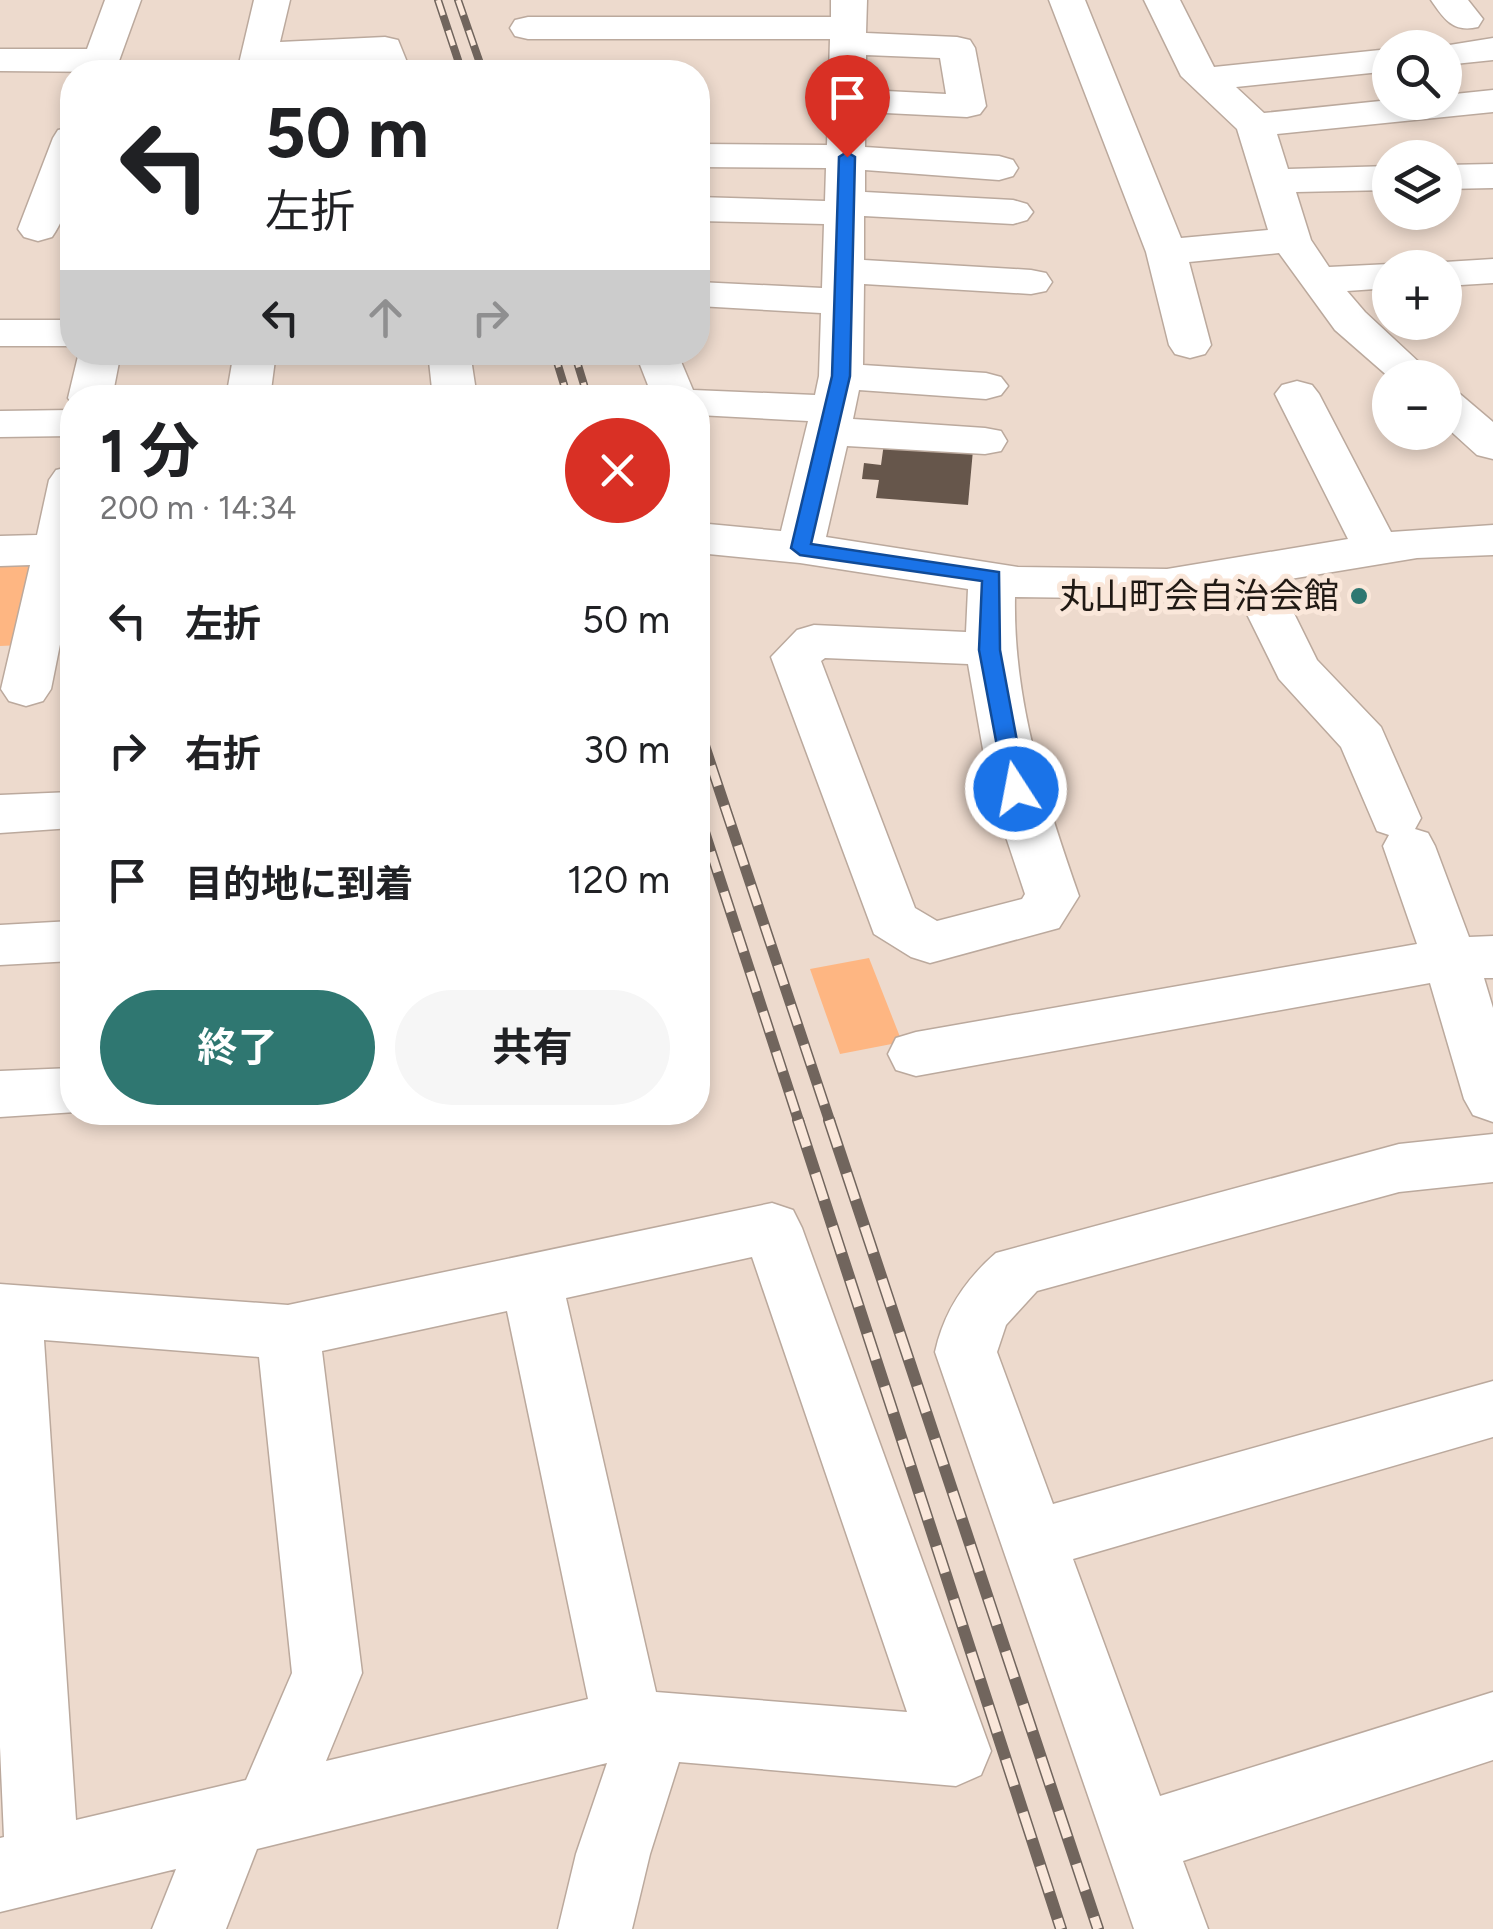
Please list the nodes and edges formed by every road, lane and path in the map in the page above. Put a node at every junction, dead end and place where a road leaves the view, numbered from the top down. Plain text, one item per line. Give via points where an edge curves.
1 (123, 0) edge
2 (272, 0) edge
3 (1067, 0) edge
4 (1162, 0) edge
5 (528, 28) dead end
6 (849, 32) edge
7 (1493, 49) edge
8 (1462, 52) edge
9 (620, 58) dead end
10 (0, 60) edge
11 (101, 60) edge
12 (258, 60) edge
13 (283, 60) edge
14 (389, 60) edge
15 (1372, 62) edge
16 (60, 64) edge
17 (1205, 79) junction
18 (849, 100) junction
19 (1493, 101) edge
20 (1254, 125) junction
21 (710, 155) edge
22 (847, 157) junction
23 (999, 168) dead end
24 (60, 170) edge
25 (1493, 176) edge
26 (1462, 177) edge
27 (1372, 178) edge
28 (1272, 181) junction
29 (846, 208) junction
30 (710, 209) edge
31 (1013, 212) dead end
32 (37, 230) edge
33 (1291, 240) junction
34 (1166, 252) junction
35 (1493, 271) edge
36 (1462, 273) edge
37 (1372, 277) edge
38 (1317, 280) junction
39 (1031, 282) dead end
40 (844, 287) junction
41 (710, 293) edge
42 (60, 332) edge
43 (0, 333) edge
44 (1190, 345) dead end
45 (1394, 360) edge
46 (986, 386) dead end
47 (1297, 394) dead end
48 (710, 402) edge
49 (834, 405) junction
50 (1462, 419) edge
51 (60, 423) edge
52 (0, 424) edge
53 (985, 441) dead end
54 (1493, 445) edge
55 (710, 539) edge
56 (1493, 540) edge
57 (800, 548) junction
58 (60, 549) edge
59 (1376, 549) junction
60 (0, 551) edge
61 (60, 571) edge
62 (1250, 572) junction
63 (992, 576) junction
64 (990, 650) junction
65 (33, 692) edge
66 (60, 811) edge
67 (0, 814) edge
68 (60, 942) edge
69 (0, 945) edge
70 (1472, 958) edge
71 (916, 1054) dead end
72 (60, 1092) edge
73 (0, 1094) edge
74 (1493, 1099) edge
75 (1493, 1158) edge
76 (531, 1280) junction
77 (5, 1310) edge
78 (288, 1332) junction
79 (1493, 1408) edge
80 (1033, 1540) junction
81 (641, 1726) junction
82 (1493, 1726) edge
83 (251, 1813) junction
84 (1139, 1840) junction
85 (21, 1870) edge
86 (189, 1929) edge
87 (595, 1929) edge
88 (1170, 1929) edge

1 - 11 street
2 - 12 street
3 - 34 street
4 - 17 street
5 - 6 street
6 - 9 street
6 - 18 street
6 - 18 street via 958,48 967,106
7 - 8 street
10 - 16 street
13 - 14 street via 385,48
15 - 17 street
17 - 20 street
18 - 22 street
19 - 20 street
20 - 28 street
21 - 22 street
22 - 23 street
22 - 29 street
24 - 32 street
25 - 26 street
27 - 28 street
28 - 33 street
29 - 30 street
29 - 31 street
29 - 40 street
33 - 34 street
33 - 38 street
34 - 44 street
35 - 36 street
37 - 38 street
38 - 45 street
39 - 40 street
40 - 41 street
40 - 49 street
42 - 43 street
46 - 49 street
47 - 59 street
48 - 49 street
49 - 53 street
49 - 57 street
50 - 54 street
51 - 52 street
55 - 57 street
56 - 59 street
57 - 63 street
58 - 60 street
59 - 62 street
61 - 65 street
62 - 63 street via 1167,584
62 - 70 street via 1296,666 1363,739 1402,832
63 - 64 street
64 - 64 street via 1016,789 1052,896 1040,914 930,942 893,920 795,658 814,641
66 - 67 street
68 - 69 street
70 - 71 street
70 - 74 street
72 - 73 street
75 - 80 street via 1399,1168 1018,1271 984,1302 966,1352
76 - 78 street
76 - 81 street
76 - 81 street via 772,1228 956,1752
77 - 78 street
77 - 85 street
78 - 83 street via 327,1673
79 - 80 street
80 - 84 street
81 - 83 street
81 - 87 street
82 - 84 street
83 - 85 street
83 - 86 street
84 - 88 street

